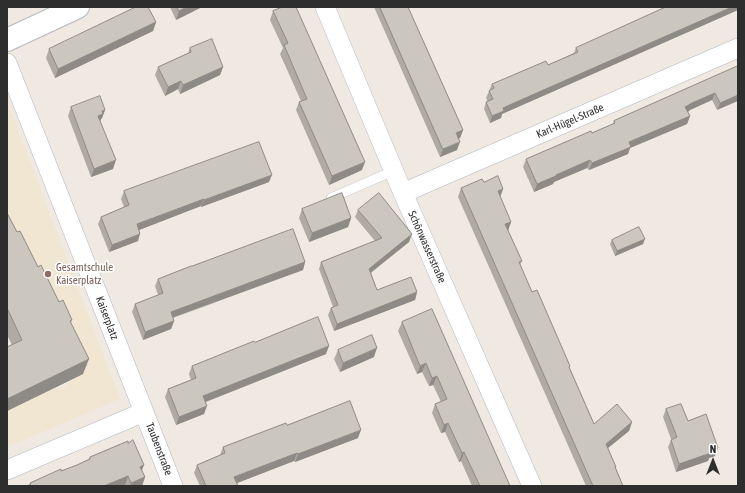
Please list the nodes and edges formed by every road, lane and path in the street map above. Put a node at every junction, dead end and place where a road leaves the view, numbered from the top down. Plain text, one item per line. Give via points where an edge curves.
1 (78, 7) edge
2 (325, 7) edge
3 (7, 40) edge
4 (738, 48) edge
5 (7, 63) edge
6 (394, 171) junction
7 (403, 193) junction
8 (326, 200) edge
9 (144, 412) junction
10 (7, 470) edge
11 (173, 486) edge
12 (532, 486) edge

1 - 3 street
2 - 6 street, Schönwasserstraße
4 - 7 street, Karl-Hügel-Straße
5 - 9 street, Kaiserplatz
6 - 7 street, Schönwasserstraße
6 - 8 lane
7 - 12 street, Schönwasserstraße
9 - 10 street
9 - 11 street, Taubenstraße

